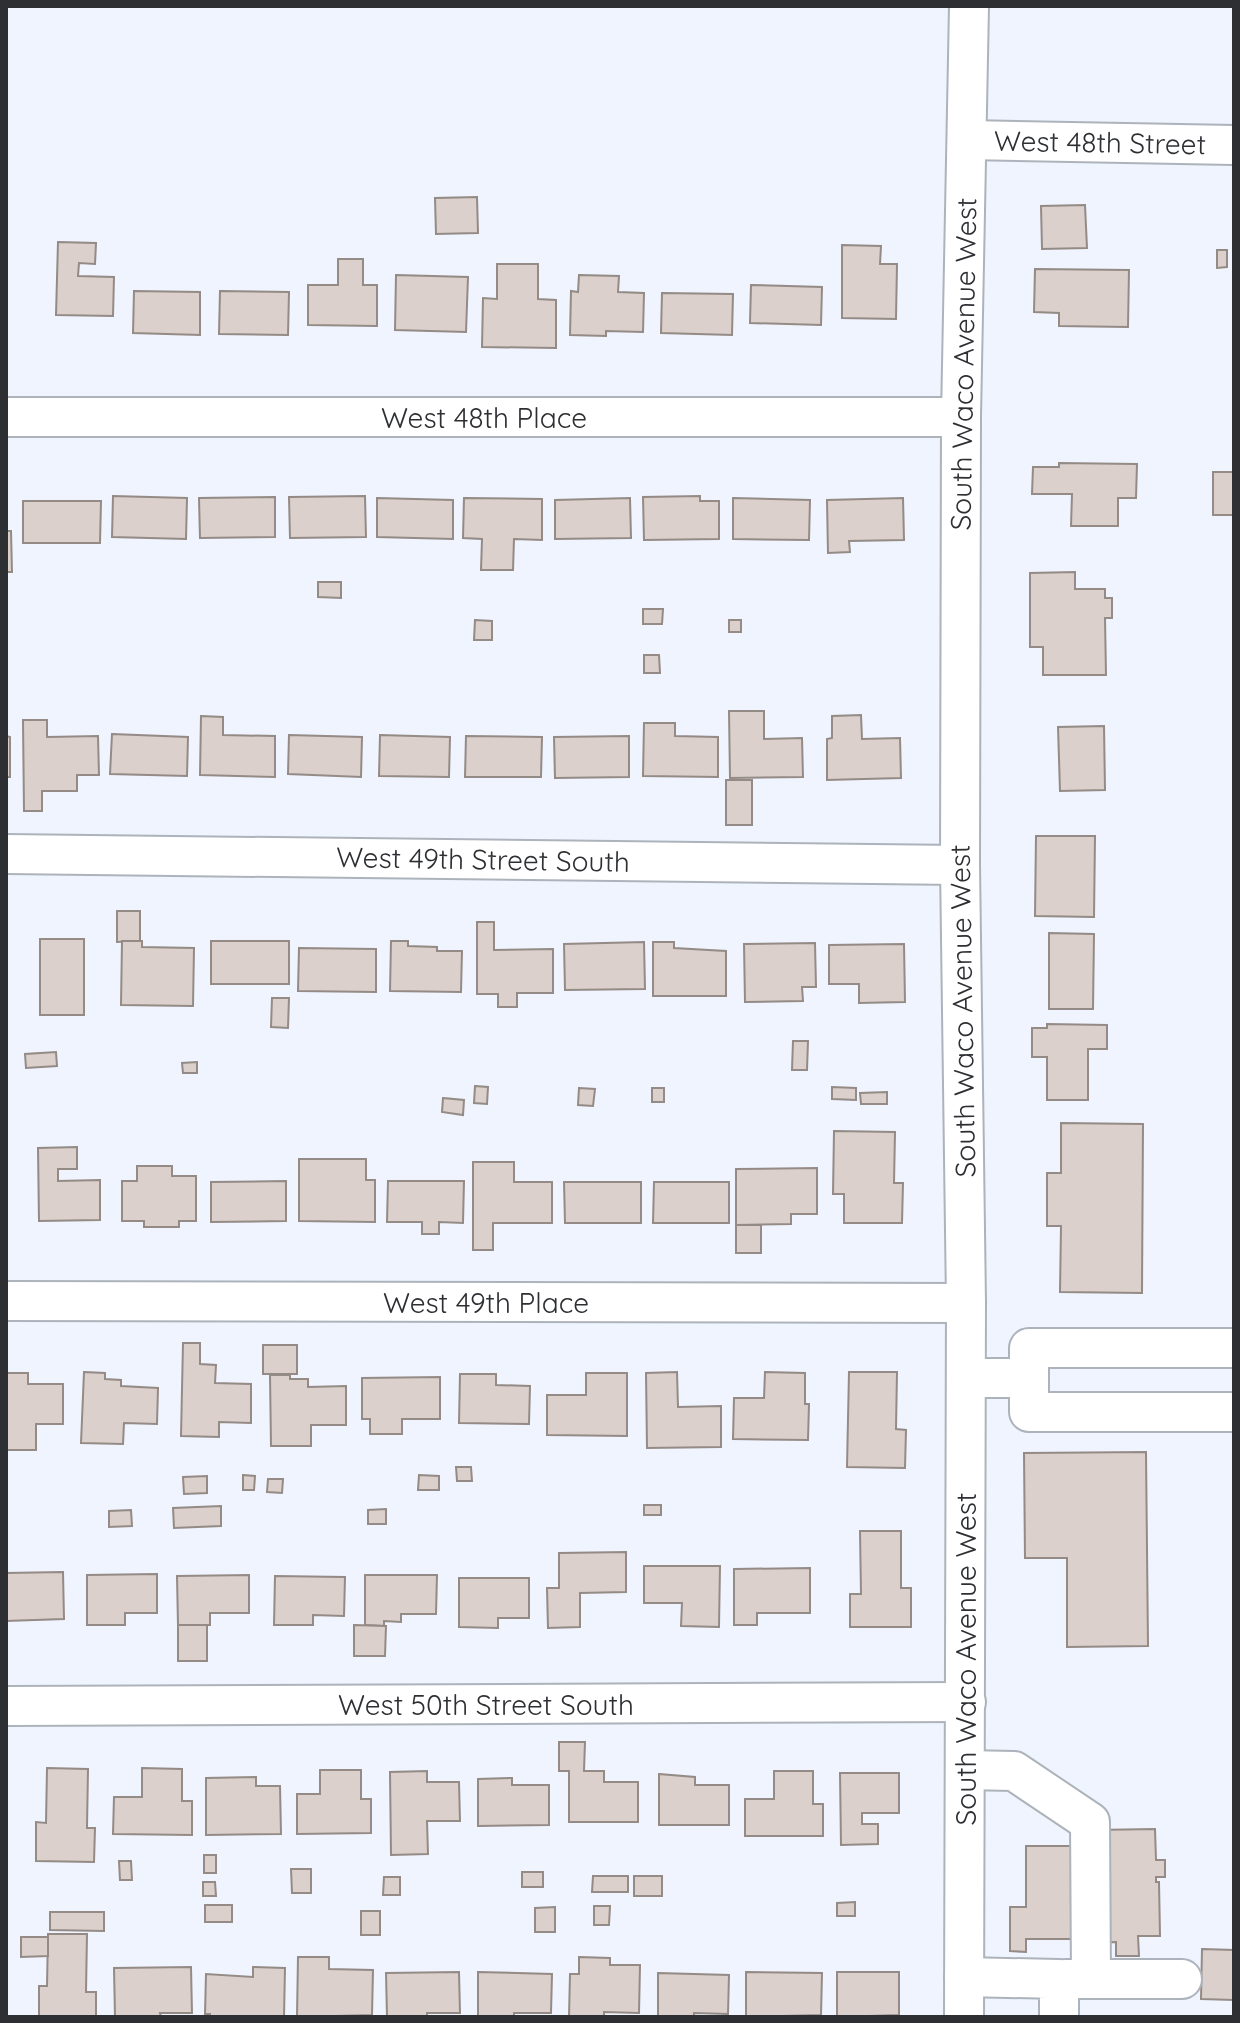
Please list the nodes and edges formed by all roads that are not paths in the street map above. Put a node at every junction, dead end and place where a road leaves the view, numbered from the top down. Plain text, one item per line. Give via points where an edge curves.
1 (969, 6) edge
2 (967, 140) junction
3 (1234, 145) edge
4 (6, 417) edge
5 (961, 417) junction
6 (6, 854) edge
7 (960, 865) junction
8 (6, 1301) edge
9 (966, 1303) junction
10 (1234, 1348) edge
11 (966, 1378) junction
12 (1029, 1378) junction
13 (1234, 1412) edge
14 (966, 1702) junction
15 (6, 1706) edge
16 (965, 1770) junction
17 (964, 1977) junction
18 (1075, 1979) junction
19 (1182, 1979) dead end
20 (964, 2017) edge
21 (1059, 2017) edge

1 - 2 street, South Waco Avenue West
2 - 3 street, West 48th Street
2 - 5 street, South Waco Avenue West
4 - 5 street, West 48th Place
5 - 7 street, South Waco Avenue West
6 - 7 street, West 49th Street South
7 - 9 street, South Waco Avenue West
8 - 9 street, West 49th Place
9 - 11 street, South Waco Avenue West
10 - 12 street via 1029,1348
11 - 12 street
11 - 14 street, South Waco Avenue West
12 - 13 street via 1029,1412
14 - 15 street, West 50th Street South
14 - 16 street, South Waco Avenue West
16 - 17 street, South Waco Avenue West
16 - 18 street via 1014,1771 1090,1822
17 - 18 street
17 - 20 street, South Waco Avenue West
18 - 19 street
18 - 21 street

